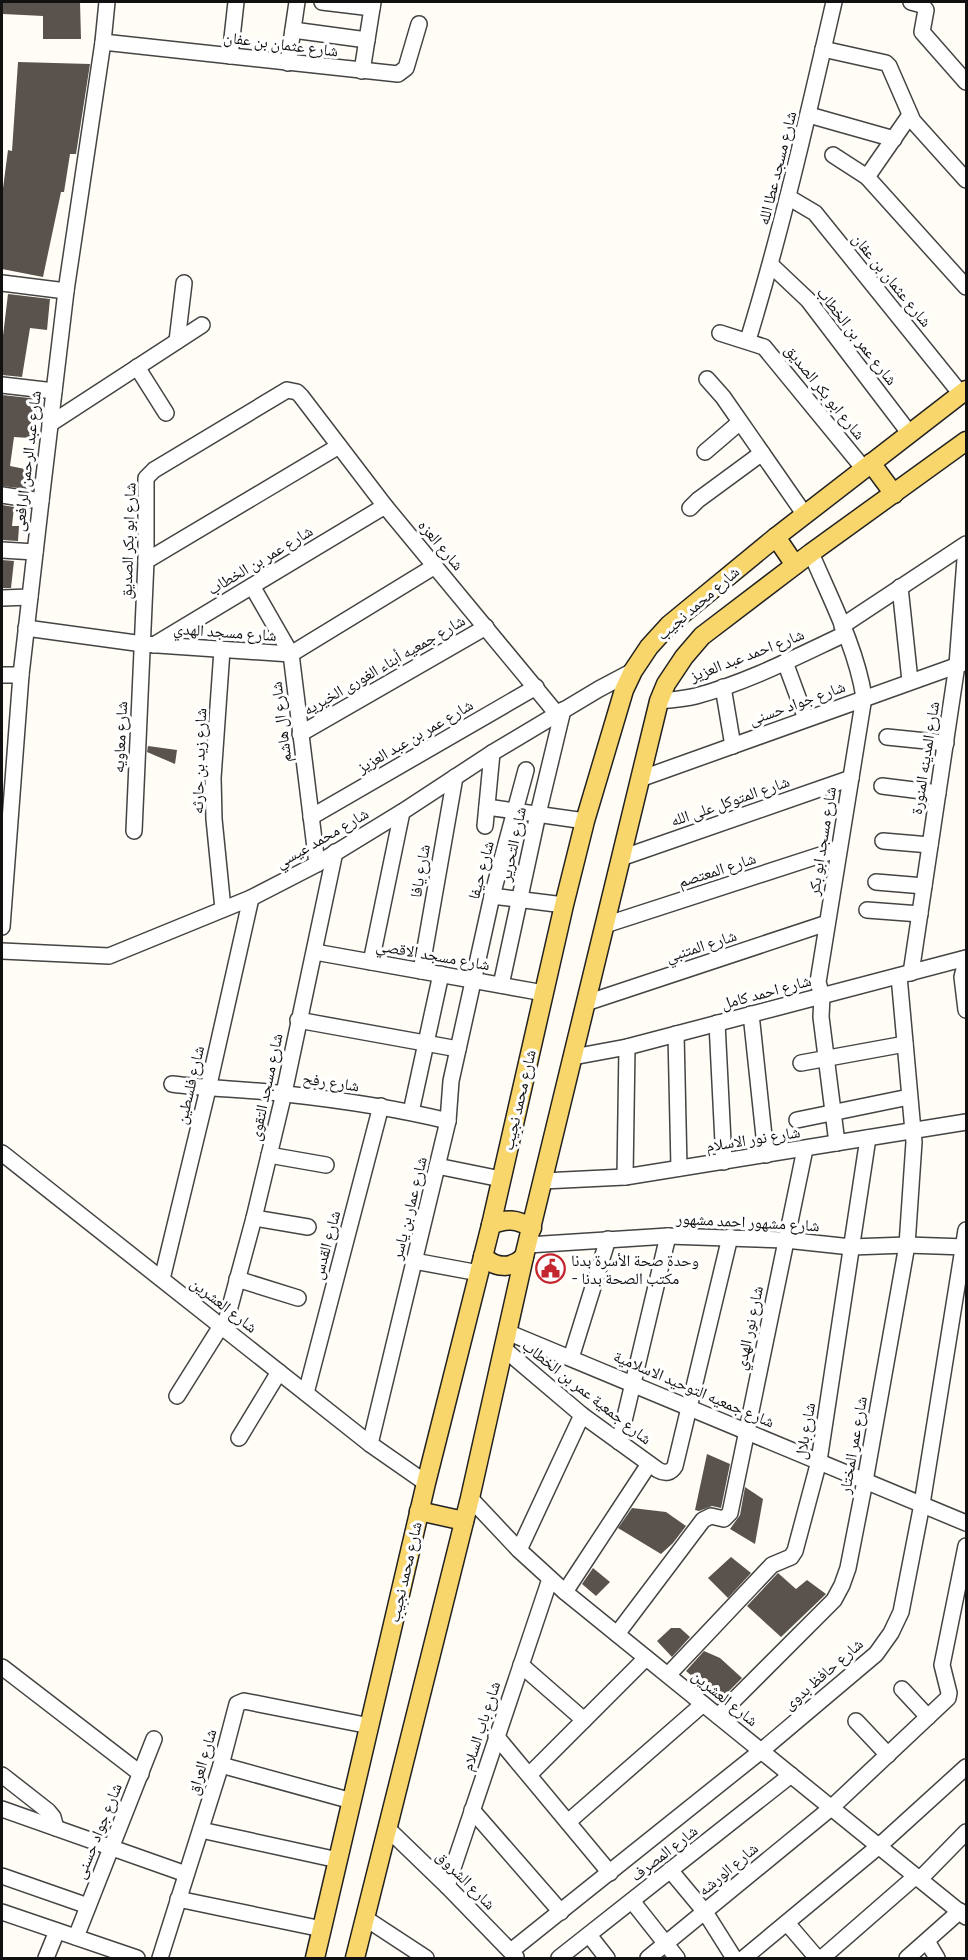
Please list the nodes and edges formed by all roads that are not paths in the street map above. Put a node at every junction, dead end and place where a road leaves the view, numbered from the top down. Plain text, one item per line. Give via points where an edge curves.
1 (107, 2) edge
2 (236, 2) edge
3 (297, 2) edge
4 (322, 2) edge
5 (834, 2) edge
6 (911, 2) edge
7 (373, 5) edge
8 (928, 6) edge
9 (419, 24) dead end
10 (293, 30) junction
11 (367, 40) junction
12 (103, 42) junction
13 (823, 48) junction
14 (230, 56) junction
15 (288, 63) junction
16 (362, 71) junction
17 (966, 82) edge
18 (809, 115) junction
19 (910, 115) junction
20 (894, 139) junction
21 (833, 155) dead end
22 (867, 177) junction
23 (966, 180) edge
24 (788, 197) junction
25 (771, 265) junction
26 (2, 283) edge
27 (183, 284) dead end
28 (966, 286) edge
29 (66, 291) junction
30 (202, 325) dead end
31 (720, 333) dead end
32 (748, 340) junction
33 (177, 341) junction
34 (137, 367) junction
35 (707, 379) dead end
36 (2, 385) edge
37 (54, 391) junction
38 (964, 392) edge
39 (301, 396) joint
40 (166, 413) dead end
41 (740, 422) junction
42 (50, 424) junction
43 (910, 434) junction
44 (966, 441) edge
45 (339, 446) junction
46 (705, 452) dead end
47 (762, 453) junction
48 (867, 466) junction
49 (894, 494) junction
50 (2, 495) edge
51 (41, 501) junction
52 (385, 506) junction
53 (690, 508) dead end
54 (805, 515) junction
55 (776, 537) junction
56 (966, 545) edge
57 (2, 550) edge
58 (35, 552) junction
59 (811, 553) junction
60 (146, 561) junction
61 (435, 566) junction
62 (795, 566) junction
63 (252, 586) junction
64 (900, 587) junction
65 (30, 597) junction
66 (2, 598) edge
67 (486, 627) junction
68 (26, 628) junction
69 (843, 630) junction
70 (148, 645) junction
71 (222, 650) junction
72 (291, 654) junction
73 (785, 662) junction
74 (962, 663) edge
75 (633, 671) junction
76 (2, 675) edge
77 (21, 675) junction
78 (910, 681) junction
79 (536, 687) junction
80 (723, 687) junction
81 (864, 698) junction
82 (659, 701) junction
83 (560, 712) junction
84 (806, 719) junction
85 (300, 734) junction
86 (887, 737) dead end
87 (946, 742) junction
88 (733, 746) junction
89 (492, 753) junction
90 (8, 754) edge
91 (526, 770) dead end
92 (455, 777) junction
93 (640, 778) junction
94 (851, 778) junction
95 (882, 786) dead end
96 (938, 792) junction
97 (487, 807) junction
98 (516, 811) junction
99 (402, 812) junction
100 (538, 814) junction
101 (6, 817) edge
102 (310, 817) junction
103 (585, 821) junction
104 (485, 826) dead end
105 (134, 831) dead end
106 (883, 841) dead end
107 (930, 845) junction
108 (839, 849) junction
109 (335, 852) junction
110 (621, 858) junction
111 (317, 864) junction
112 (3, 877) edge
113 (876, 882) dead end
114 (924, 886) junction
115 (492, 896) junction
116 (251, 898) junction
117 (519, 899) junction
118 (564, 905) junction
119 (223, 909) junction
120 (867, 910) dead end
121 (920, 914) junction
122 (827, 923) junction
123 (605, 926) junction
124 (2, 927) edge
125 (2, 951) edge
126 (315, 952) junction
127 (966, 959) edge
128 (371, 962) junction
129 (421, 971) junction
130 (441, 974) junction
131 (905, 975) junction
132 (474, 980) junction
133 (501, 985) junction
134 (544, 993) junction
135 (822, 996) junction
136 (586, 1003) junction
137 (966, 1010) edge
138 (751, 1014) junction
139 (298, 1020) junction
140 (717, 1023) junction
141 (676, 1034) junction
142 (426, 1043) junction
143 (904, 1044) junction
144 (627, 1047) junction
145 (458, 1049) junction
146 (573, 1057) junction
147 (826, 1058) junction
148 (801, 1063) dead end
149 (172, 1084) dead end
150 (208, 1089) junction
151 (284, 1094) junction
152 (909, 1097) junction
153 (381, 1107) junction
154 (411, 1112) junction
155 (834, 1112) junction
156 (797, 1120) dead end
157 (448, 1121) junction
158 (966, 1122) edge
159 (912, 1131) junction
160 (868, 1138) junction
161 (837, 1143) junction
162 (805, 1149) junction
163 (2, 1153) edge
164 (269, 1155) junction
165 (766, 1155) junction
166 (724, 1161) junction
167 (326, 1166) dead end
168 (437, 1167) junction
169 (679, 1168) junction
170 (624, 1176) junction
171 (501, 1179) junction
172 (543, 1181) junction
173 (254, 1218) junction
174 (491, 1225) junction
175 (308, 1227) dead end
176 (966, 1230) edge
177 (668, 1236) junction
178 (730, 1237) junction
179 (608, 1239) junction
180 (786, 1240) junction
181 (528, 1243) junction
182 (907, 1245) junction
183 (851, 1247) junction
184 (965, 1247) edge
185 (414, 1261) junction
186 (481, 1265) junction
187 (237, 1279) junction
188 (162, 1280) junction
189 (298, 1298) dead end
190 (223, 1327) junction
191 (505, 1340) junction
192 (571, 1358) junction
193 (279, 1372) junction
194 (633, 1383) junction
195 (306, 1393) junction
196 (177, 1396) dead end
197 (689, 1407) junction
198 (582, 1415) junction
199 (746, 1431) junction
200 (239, 1438) dead end
201 (619, 1442) junction
202 (370, 1444) junction
203 (819, 1461) junction
204 (649, 1464) junction
205 (865, 1480) junction
206 (426, 1483) junction
207 (470, 1498) junction
208 (922, 1504) junction
209 (419, 1511) junction
210 (464, 1521) junction
211 (966, 1523) edge
212 (966, 1546) edge
213 (519, 1550) junction
214 (550, 1579) junction
215 (565, 1592) junction
216 (617, 1634) junction
217 (646, 1658) junction
218 (520, 1665) junction
219 (2, 1667) edge
220 (668, 1675) junction
221 (902, 1689) dead end
222 (703, 1704) junction
223 (718, 1716) junction
224 (928, 1716) junction
225 (584, 1720) junction
226 (856, 1721) dead end
227 (370, 1726) junction
228 (496, 1736) junction
229 (154, 1739) dead end
230 (761, 1751) junction
231 (888, 1755) junction
232 (221, 1765) junction
233 (966, 1767) edge
234 (141, 1774) junction
235 (2, 1775) edge
236 (529, 1775) junction
237 (791, 1775) junction
238 (352, 1801) junction
239 (831, 1808) junction
240 (2, 1809) edge
241 (472, 1810) junction
242 (568, 1822) junction
243 (56, 1828) junction
244 (387, 1828) junction
245 (201, 1830) junction
246 (966, 1832) edge
247 (879, 1846) junction
248 (112, 1848) junction
249 (338, 1860) junction
250 (670, 1870) junction
251 (610, 1873) junction
252 (186, 1874) junction
253 (2, 1876) edge
254 (918, 1878) junction
255 (447, 1886) junction
256 (178, 1899) junction
257 (632, 1901) junction
258 (88, 1906) junction
259 (2, 1912) edge
260 (561, 1912) junction
261 (705, 1912) junction
262 (964, 1914) edge
263 (365, 1918) junction
264 (787, 1923) junction
265 (322, 1929) junction
266 (57, 1931) junction
267 (589, 1935) junction
268 (76, 1937) junction
269 (927, 1941) junction
270 (666, 1944) junction
271 (111, 1954) edge
272 (514, 1955) edge
273 (46, 1959) edge
274 (137, 1959) edge
275 (160, 1959) edge
276 (315, 1959) edge
277 (355, 1959) edge
278 (426, 1959) edge
279 (559, 1959) edge
280 (607, 1959) edge
281 (648, 1959) edge
282 (677, 1959) edge
283 (734, 1959) edge
284 (744, 1959) edge
285 (817, 1959) edge
286 (822, 1959) edge
287 (907, 1959) edge
288 (937, 1959) edge

1 - 12 street, شارع عبد الرحمن الرافعى
2 - 14 street
3 - 10 street
4 - 7 street
5 - 13 street, شارع مسجد عطا الله
6 - 8 street
7 - 11 street
8 - 17 street via 922,32
9 - 16 street, شارع عثمان بن عفان via 402,72
10 - 11 street
10 - 15 street
11 - 16 street
12 - 14 street, شارع عثمان بن عفان
12 - 29 street, شارع عبد الرحمن الرافعى
13 - 18 street, شارع مسجد عطا الله
13 - 19 street via 886,63
14 - 15 street, شارع عثمان بن عفان
15 - 16 street, شارع عثمان بن عفان
18 - 20 street
18 - 24 street, شارع مسجد عطا الله
19 - 20 street
19 - 23 street
20 - 22 street
21 - 22 street
22 - 28 street
24 - 25 street, شارع مسجد عطا الله
24 - 38 street, شارع عثمان بن عفان via 815,213
25 - 32 street, شارع مسجد عطا الله
25 - 43 street, شارع عمر بن الخطاب via 808,300
26 - 29 street
27 - 33 street
29 - 37 street, شارع عبد الرحمن الرافعى
30 - 33 street
31 - 32 street, شارع ابو بكر الصديق
32 - 48 street, شارع ابو بكر الصديق via 771,354
33 - 34 street
34 - 40 street
34 - 42 street
35 - 41 street
36 - 37 street
37 - 42 street, شارع عبد الرحمن الرافعى
38 - 43 main road, شارع محمد نجيب
39 - 45 street, شارع العزه
39 - 60 street, شارع ابو بكر الصديق via 292,390 282,391 150,473 146,478
41 - 46 street
41 - 47 street
42 - 51 street, شارع عبد الرحمن الرافعى
43 - 48 main road, شارع محمد نجيب
44 - 49 main road, شارع محمد نجيب
45 - 52 street, شارع العزه
45 - 60 street
47 - 53 street
47 - 54 street
48 - 49 main road
48 - 54 main road, شارع محمد نجيب
49 - 59 main road, شارع محمد نجيب
50 - 51 street
51 - 58 street, شارع عبد الرحمن الرافعى
52 - 61 street, شارع العزه
52 - 63 street, شارع عمر بن الخطاب
54 - 55 main road, شارع محمد نجيب
55 - 62 main road
55 - 75 main road, شارع محمد نجيب via 669,625
56 - 64 street, شارع احمد عبد العزيز
56 - 74 street, شارع المدينه المنورة
57 - 58 street
58 - 65 street, شارع عبد الرحمن الرافعى
59 - 62 main road, شارع محمد نجيب
59 - 69 street, شارع مسجد ابو بكر
60 - 70 street, شارع ابو بكر الصديق
61 - 67 street, شارع العزه
61 - 72 street, شارع مسجد الهدي
62 - 82 main road, شارع محمد نجيب via 702,636 666,684
63 - 70 street, شارع عمر بن الخطاب
63 - 72 street, شارع ال هاشم
64 - 69 street, شارع احمد عبد العزيز
64 - 78 street
65 - 66 street
65 - 68 street, شارع عبد الرحمن الرافعى
67 - 79 street, شارع العزه
67 - 85 street, شارع جمعيه أبناء الغورى الخيريه
68 - 70 street, شارع مسجد الهدي
68 - 77 street, شارع عبد الرحمن الرافعى
69 - 73 street, شارع احمد عبد العزيز
69 - 81 street, شارع مسجد ابو بكر
70 - 71 street, شارع مسجد الهدي
70 - 105 street, شارع معاويه
71 - 72 street, شارع مسجد الهدي
71 - 119 street, شارع زيد بن حارثه via 213,778
72 - 85 street, شارع ال هاشم
73 - 80 street, شارع احمد عبد العزيز
73 - 84 street
74 - 78 street, شارع جواد حسنى
74 - 87 street, شارع المدينه المنورة
75 - 83 street, شارع محمد عيسي
75 - 103 main road, شارع محمد نجيب
76 - 77 street
77 - 90 street, شارع عبد الرحمن الرافعى
78 - 81 street, شارع جواد حسنى
79 - 83 street, شارع العزه
79 - 102 street, شارع عمر بن عبد العزيز
80 - 82 street, شارع احمد عبد العزيز
80 - 88 street
81 - 84 street, شارع جواد حسنى
81 - 94 street, شارع مسجد ابو بكر
82 - 93 main road, شارع محمد نجيب
83 - 89 street, شارع محمد عيسي
83 - 100 street, شارع التحرير
84 - 88 street, شارع جواد حسنى
85 - 102 street, شارع ال هاشم
86 - 87 street
87 - 96 street, شارع المدينه المنورة
88 - 93 street, شارع جواد حسنى
89 - 92 street, شارع محمد عيسي
89 - 97 street
90 - 101 street, شارع عبد الرحمن الرافعى
91 - 98 street, شارع حيفا
92 - 99 street, شارع محمد عيسي
92 - 129 street, شارع يافا
93 - 110 main road, شارع محمد نجيب
94 - 108 street, شارع مسجد ابو بكر
94 - 110 street, شارع المتوكل على الله
95 - 96 street
96 - 107 street, شارع المدينه المنورة
97 - 98 street
97 - 104 street
98 - 100 street
98 - 115 street, شارع حيفا
99 - 109 street, شارع محمد عيسي
99 - 128 street
100 - 103 street
100 - 117 street, شارع التحرير
101 - 112 street, شارع عبد الرحمن الرافعى
102 - 111 street, شارع ال هاشم
103 - 118 main road, شارع محمد نجيب
106 - 107 street
107 - 114 street, شارع المدينه المنورة
108 - 122 street, شارع مسجد ابو بكر
108 - 123 street, شارع المعتصم
109 - 111 street, شارع محمد عيسي
109 - 126 street, شارع مسجد التقوى
110 - 123 main road, شارع محمد نجيب
111 - 116 street, شارع محمد عيسي
112 - 124 street, شارع عبد الرحمن الرافعى
113 - 114 street
114 - 121 street, شارع المدينه المنورة
115 - 117 street
115 - 132 street, شارع حيفا
116 - 119 street, شارع محمد عيسي
116 - 150 street, شارع فلسطين
117 - 118 street
117 - 133 street, شارع التحرير
118 - 134 main road, شارع محمد نجيب
119 - 125 street, شارع محمد عيسي via 109,956
120 - 121 street
121 - 131 street, شارع المدينه المنورة
122 - 135 street, شارع مسجد ابو بكر via 818,982
122 - 136 street, شارع المتنبي
123 - 136 main road, شارع محمد نجيب
126 - 128 street, شارع مسجد الاقصي
126 - 139 street, شارع مسجد التقوى
127 - 131 street, شارع احمد كامل
127 - 137 street via 962,977
128 - 129 street, شارع مسجد الاقصي
129 - 130 street, شارع مسجد الاقصي
130 - 132 street, شارع مسجد الاقصي
130 - 142 street
131 - 135 street, شارع احمد كامل
131 - 143 street, شارع المدينه المنورة
132 - 133 street, شارع مسجد الاقصي
132 - 145 street, شارع عمار بن ياسر
133 - 134 street, شارع مسجد الاقصي
134 - 171 main road, شارع محمد نجيب
135 - 138 street, شارع احمد كامل
135 - 147 street, شارع مسجد ابو بكر
136 - 146 main road, شارع محمد نجيب
138 - 140 street, شارع احمد كامل
138 - 165 street
139 - 142 street
139 - 151 street, شارع مسجد التقوى
140 - 141 street, شارع احمد كامل
140 - 166 street
141 - 144 street, شارع احمد كامل
141 - 169 street
142 - 145 street
142 - 154 street
143 - 147 street
143 - 152 street, شارع عمر المختار
144 - 146 street, شارع احمد كامل
144 - 170 street
145 - 157 street, شارع عمار بن ياسر
146 - 172 main road, شارع محمد نجيب
147 - 148 street
147 - 155 street, شارع مسجد ابو بكر
149 - 150 street, شارع رفح
150 - 151 street, شارع رفح
150 - 188 street, شارع فلسطين
151 - 153 street, شارع رفح
151 - 164 street, شارع مسجد التقوى
152 - 155 street
152 - 159 street, شارع عمر المختار
153 - 154 street, شارع رفح
153 - 195 street, شارع القدس
154 - 157 street, شارع رفح
155 - 156 street
155 - 161 street, شارع مسجد ابو بكر
157 - 168 street, شارع عمار بن ياسر
158 - 159 street, شارع نور الاسلام
159 - 160 street, شارع نور الاسلام
159 - 182 street, شارع عمر المختار
160 - 161 street, شارع نور الاسلام
160 - 183 street, شارع بلال
161 - 162 street, شارع نور الاسلام
162 - 165 street, شارع نور الاسلام
162 - 180 street, شارع نور الهدي
163 - 188 street, شارع العشرين
164 - 167 street
164 - 173 street, شارع مسجد التقوى
165 - 166 street, شارع نور الاسلام
166 - 169 street, شارع نور الاسلام
168 - 171 street
168 - 185 street, شارع عمار بن ياسر
169 - 170 street, شارع نور الاسلام
170 - 172 street, شارع نور الاسلام
171 - 174 main road, شارع محمد نجيب
172 - 181 main road, شارع محمد نجيب
173 - 175 street
173 - 187 street, شارع مسجد التقوى
174 - 181 main road via 501,1221 523,1222
174 - 186 main road, شارع محمد نجيب
176 - 184 street, شارع حافظ بدوى
177 - 178 street, شارع مشهور احمد مشهور
177 - 179 street, شارع مشهور احمد مشهور
177 - 194 street
178 - 180 street, شارع مشهور احمد مشهور
178 - 197 street
179 - 181 street, شارع مشهور احمد مشهور
179 - 192 street
180 - 183 street, شارع مشهور احمد مشهور
180 - 199 street, شارع نور الهدي
181 - 186 main road via 518,1262
181 - 191 main road, شارع محمد نجيب
182 - 183 street, شارع مشهور احمد مشهور
182 - 184 street, شارع مشهور احمد مشهور
182 - 205 street, شارع عمر المختار
183 - 203 street, شارع بلال
184 - 208 street, شارع حافظ بدوى
185 - 186 street
185 - 202 street, شارع عمار بن ياسر
186 - 206 main road, شارع محمد نجيب
187 - 189 street
187 - 190 street, شارع مسجد التقوى
188 - 190 street, شارع العشرين
190 - 193 street, شارع العشرين
190 - 196 street, شارع مسجد التقوى
191 - 192 street, شارع جمعيه التوحيد الاسلامية
191 - 198 street, شارع جمعية عمر بن الخطاب
191 - 207 main road, شارع محمد نجيب
192 - 194 street, شارع جمعيه التوحيد الاسلامية
193 - 195 street, شارع العشرين
193 - 200 street
194 - 197 street, شارع جمعيه التوحيد الاسلامية
194 - 201 street
195 - 202 street, شارع العشرين
197 - 199 street, شارع جمعيه التوحيد الاسلامية
197 - 204 street via 673,1469 664,1473
198 - 201 street, شارع جمعية عمر بن الخطاب
198 - 213 street
199 - 203 street, شارع جمعيه التوحيد الاسلامية
199 - 216 street, شارع نور الهدي via 730,1513 724,1519 711,1516 703,1520
201 - 204 street, شارع جمعية عمر بن الخطاب
202 - 206 street, شارع العشرين
203 - 205 street, شارع جمعيه التوحيد الاسلامية
203 - 220 street, شارع بلال via 793,1554 772,1565
204 - 215 street
205 - 208 street, شارع جمعيه التوحيد الاسلامية
205 - 223 street, شارع عمر المختار via 848,1568 834,1600
206 - 209 main road, شارع محمد نجيب
207 - 210 main road, شارع محمد نجيب
207 - 213 street, شارع العشرين
208 - 211 street, شارع جمعيه التوحيد الاسلامية
208 - 230 street, شارع حافظ بدوى via 901,1612 891,1633 876,1654
209 - 210 main road
209 - 227 main road, شارع محمد نجيب
210 - 244 main road, شارع محمد نجيب
212 - 224 street, شارع الورشه via 942,1665 948,1698
213 - 214 street, شارع العشرين
214 - 215 street, شارع العشرين
214 - 218 street, شارع باب السلام
215 - 216 street, شارع العشرين
216 - 217 street, شارع العشرين
217 - 220 street, شارع العشرين
217 - 225 street
218 - 225 street
218 - 228 street, شارع باب السلام
219 - 234 street
220 - 222 street, شارع العشرين
221 - 224 street
222 - 223 street, شارع العشرين
222 - 242 street
223 - 230 street, شارع العشرين
224 - 231 street, شارع الورشه
225 - 236 street
226 - 231 street
227 - 232 street, شارع العراق via 242,1702 237,1704
227 - 238 main road, شارع محمد نجيب
228 - 236 street
228 - 241 street, شارع باب السلام
229 - 234 street, شارع جواد حسنى
230 - 237 street, شارع العشرين
230 - 251 street, شارع حافظ بدوى
231 - 239 street, شارع الورشه
232 - 238 street
232 - 245 street, شارع العراق
233 - 247 street
234 - 248 street, شارع جواد حسنى
235 - 243 street via 48,1811
236 - 242 street
237 - 239 street, شارع العشرين
237 - 250 street, شارع المصرف
238 - 249 main road, شارع محمد نجيب
239 - 247 street, شارع العشرين
239 - 261 street, شارع الورشه
240 - 243 street
241 - 255 street, شارع باب السلام
241 - 260 street
242 - 251 street
243 - 248 street
244 - 255 street, شارع الشروق
244 - 263 main road, شارع محمد نجيب
245 - 249 street
245 - 252 street, شارع العراق
246 - 254 street
247 - 254 street, شارع العشرين
247 - 264 street
248 - 252 street
248 - 258 street, شارع جواد حسنى
249 - 265 main road, شارع محمد نجيب
250 - 257 street, شارع المصرف
250 - 261 street
251 - 260 street, شارع حافظ بدوى
252 - 256 street, شارع العراق
253 - 258 street
254 - 262 street, شارع العشرين
254 - 286 street
255 - 272 street, شارع الشروق
256 - 265 street
256 - 275 street, شارع العراق
257 - 267 street, شارع المصرف
257 - 270 street
258 - 268 street, شارع جواد حسنى
259 - 266 street
260 - 272 street, شارع حافظ بدوى
261 - 270 street, شارع الورشه
261 - 283 street
262 - 269 street
263 - 277 main road, شارع محمد نجيب
263 - 278 street
264 - 284 street
264 - 285 street
265 - 276 main road, شارع محمد نجيب
266 - 268 street
266 - 273 street
267 - 279 street, شارع المصرف
267 - 280 street
268 - 271 street
269 - 287 street
269 - 288 street
270 - 281 street, شارع الورشه
270 - 282 street
271 - 274 street

